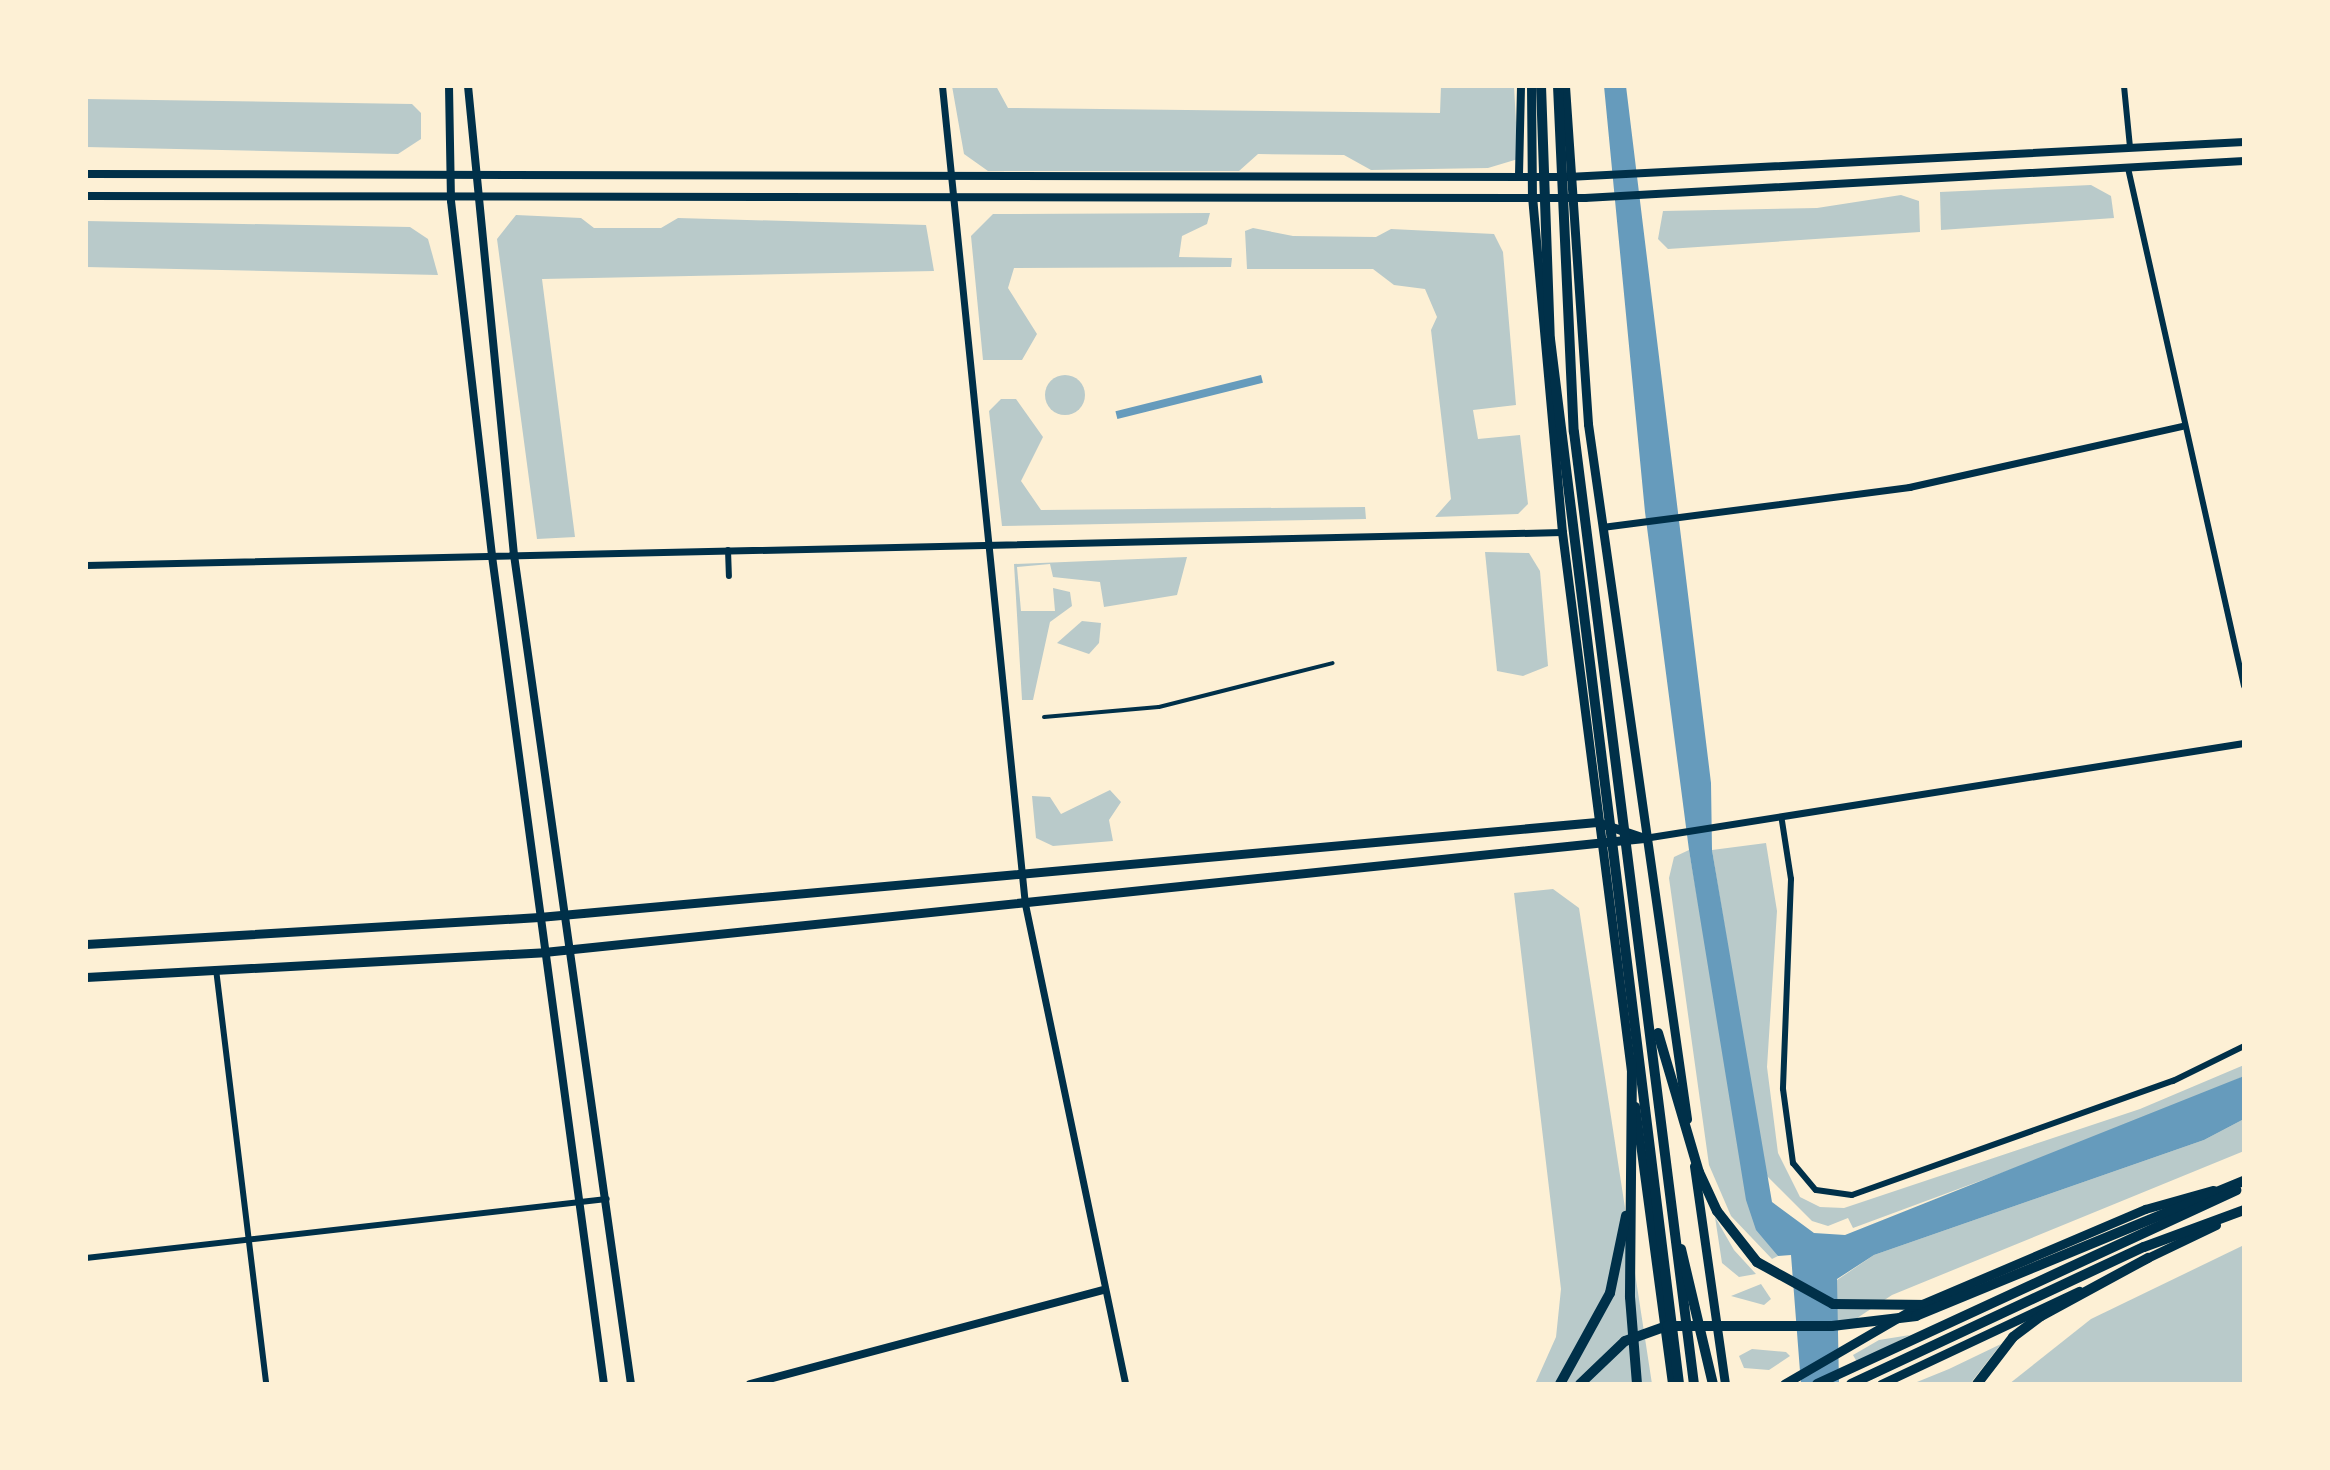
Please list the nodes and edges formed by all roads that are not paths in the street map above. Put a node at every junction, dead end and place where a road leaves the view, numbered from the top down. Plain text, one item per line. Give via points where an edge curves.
1 (449, 86) edge
2 (468, 86) edge
3 (942, 86) edge
4 (1521, 86) edge
5 (1531, 86) edge
6 (1539, 86) edge
7 (1561, 86) edge
8 (2124, 86) edge
9 (2244, 142) edge
10 (2130, 147) junction
11 (2244, 161) edge
12 (2128, 168) junction
13 (86, 174) edge
14 (1519, 175) junction
15 (1531, 175) junction
16 (950, 177) junction
17 (1568, 177) junction
18 (451, 180) junction
19 (474, 181) junction
20 (86, 196) edge
21 (1532, 196) junction
22 (1570, 197) junction
23 (451, 201) junction
24 (476, 201) junction
25 (953, 201) junction
26 (2182, 426) junction
27 (1602, 527) junction
28 (1562, 532) junction
29 (989, 544) junction
30 (728, 550) junction
31 (514, 555) junction
32 (492, 556) junction
33 (86, 565) edge
34 (729, 576) dead end
35 (1333, 663) dead end
36 (2244, 686) edge
37 (1044, 717) dead end
38 (2244, 743) edge
39 (1782, 821) junction
40 (1597, 822) junction
41 (1644, 838) junction
42 (1601, 847) junction
43 (1022, 876) junction
44 (1025, 904) junction
45 (567, 913) junction
46 (539, 917) junction
47 (86, 944) edge
48 (572, 949) junction
49 (544, 952) junction
50 (1642, 952) junction
51 (216, 969) junction
52 (86, 977) edge
53 (1632, 1009) junction
54 (2244, 1046) edge
55 (2244, 1183) edge
56 (1629, 1198) junction
57 (607, 1199) junction
58 (1670, 1200) junction
59 (580, 1204) junction
60 (2244, 1210) edge
61 (2134, 1227) junction
62 (247, 1239) junction
63 (2146, 1253) junction
64 (86, 1258) edge
65 (1103, 1290) junction
66 (1968, 1297) junction
67 (266, 1384) edge
68 (604, 1384) edge
69 (631, 1384) edge
70 (750, 1384) edge
71 (1125, 1384) edge
72 (1560, 1384) edge
73 (1580, 1384) edge
74 (1637, 1384) edge
75 (1672, 1384) edge
76 (1679, 1384) edge
77 (1694, 1384) edge
78 (1713, 1384) edge
79 (1725, 1384) edge
80 (1784, 1384) edge
81 (1817, 1384) edge
82 (1851, 1384) edge
83 (1881, 1384) edge
84 (1977, 1384) edge

1 - 18 main road
2 - 19 main road
3 - 16 street
4 - 14 main road
5 - 15 main road
6 - 53 highway via 1550,339
7 - 17 main road
7 - 50 highway via 1574,432
8 - 10 street
9 - 10 main road
10 - 17 main road
11 - 12 main road
12 - 22 main road
12 - 26 street
13 - 18 main road
14 - 15 main road
14 - 16 main road
15 - 17 main road
15 - 21 main road
16 - 19 main road
16 - 25 street
17 - 22 main road
18 - 19 main road
18 - 23 main road
19 - 24 main road
20 - 23 main road
21 - 22 main road
21 - 25 main road
21 - 28 main road
22 - 27 main road
23 - 24 main road
23 - 32 main road
24 - 25 main road
24 - 31 main road
25 - 29 street
26 - 27 street via 1909,487
26 - 36 street
27 - 41 main road
28 - 29 street
28 - 40 main road
29 - 30 street
29 - 43 street
30 - 31 street
30 - 34 street
31 - 32 street
31 - 45 main road
32 - 33 street
32 - 46 main road
35 - 37 street via 1159,707
38 - 39 street
39 - 41 street
39 - 54 street via 1791,879 1783,1089 1793,1163 1816,1190 1852,1195 2173,1081
40 - 41 main road
40 - 42 main road
40 - 43 main road
41 - 42 main road
41 - 79 main road
42 - 44 main road
42 - 75 main road
43 - 44 street
43 - 45 main road
44 - 48 main road
44 - 65 street
45 - 46 main road
45 - 48 main road
46 - 47 main road
46 - 49 main road
48 - 49 main road
48 - 57 main road
49 - 51 main road
49 - 59 main road
50 - 58 highway
50 - 66 highway via 1684,1136 1717,1211 1757,1262 1810,1296 1859,1310
51 - 52 main road
51 - 62 street
53 - 56 highway
53 - 76 highway
55 - 61 highway
55 - 80 main road via 2145,1209 1920,1305
56 - 72 highway via 1610,1293
56 - 74 highway
57 - 59 street
57 - 69 main road
58 - 77 highway
58 - 78 highway
59 - 62 street
59 - 68 main road
60 - 63 highway
61 - 66 highway
61 - 81 highway
62 - 64 street
62 - 67 street
63 - 82 highway
63 - 83 main road
63 - 84 highway via 2013,1337
65 - 70 main road
65 - 71 street
66 - 73 highway via 1869,1324 1667,1326 1625,1341

